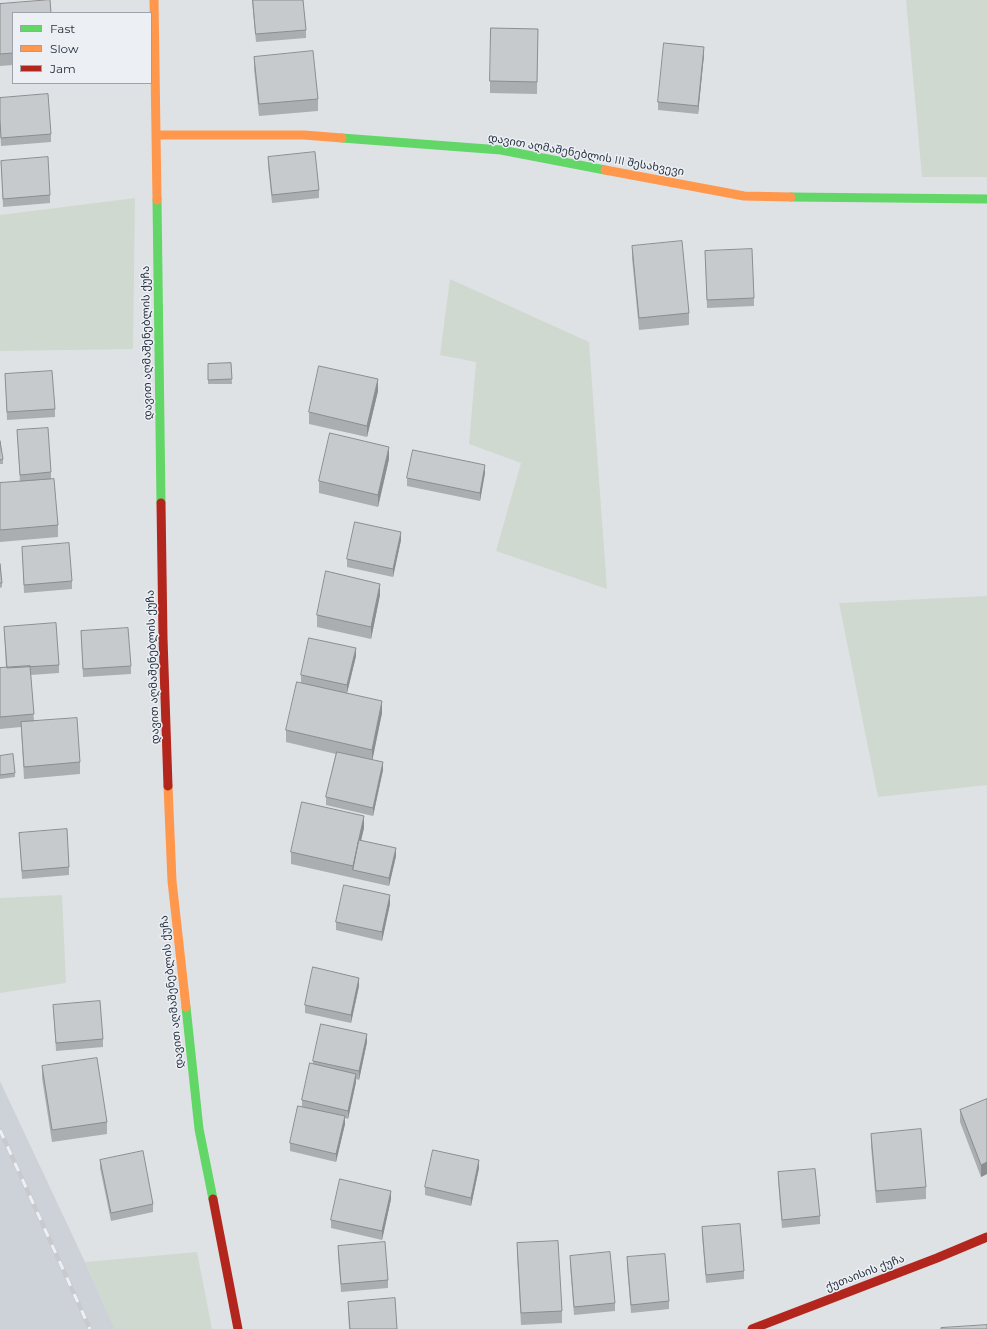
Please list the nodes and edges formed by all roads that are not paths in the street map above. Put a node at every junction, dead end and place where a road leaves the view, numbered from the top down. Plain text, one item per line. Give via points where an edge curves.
1 (154, 0) edge
2 (156, 135) junction
3 (987, 199) edge
4 (987, 1237) edge
5 (238, 1329) edge
6 (752, 1329) edge

1 - 2 main road, დავით აღმაშენებლის ქუჩა
2 - 3 main road, დავით აღმაშენებლის III შესახვევი via 304,134 500,150 744,196
2 - 5 main road, დავით აღმაშენებლის ქუჩა via 163,638 172,881 199,1129
4 - 6 main road, ქუთაისის ქუჩა

